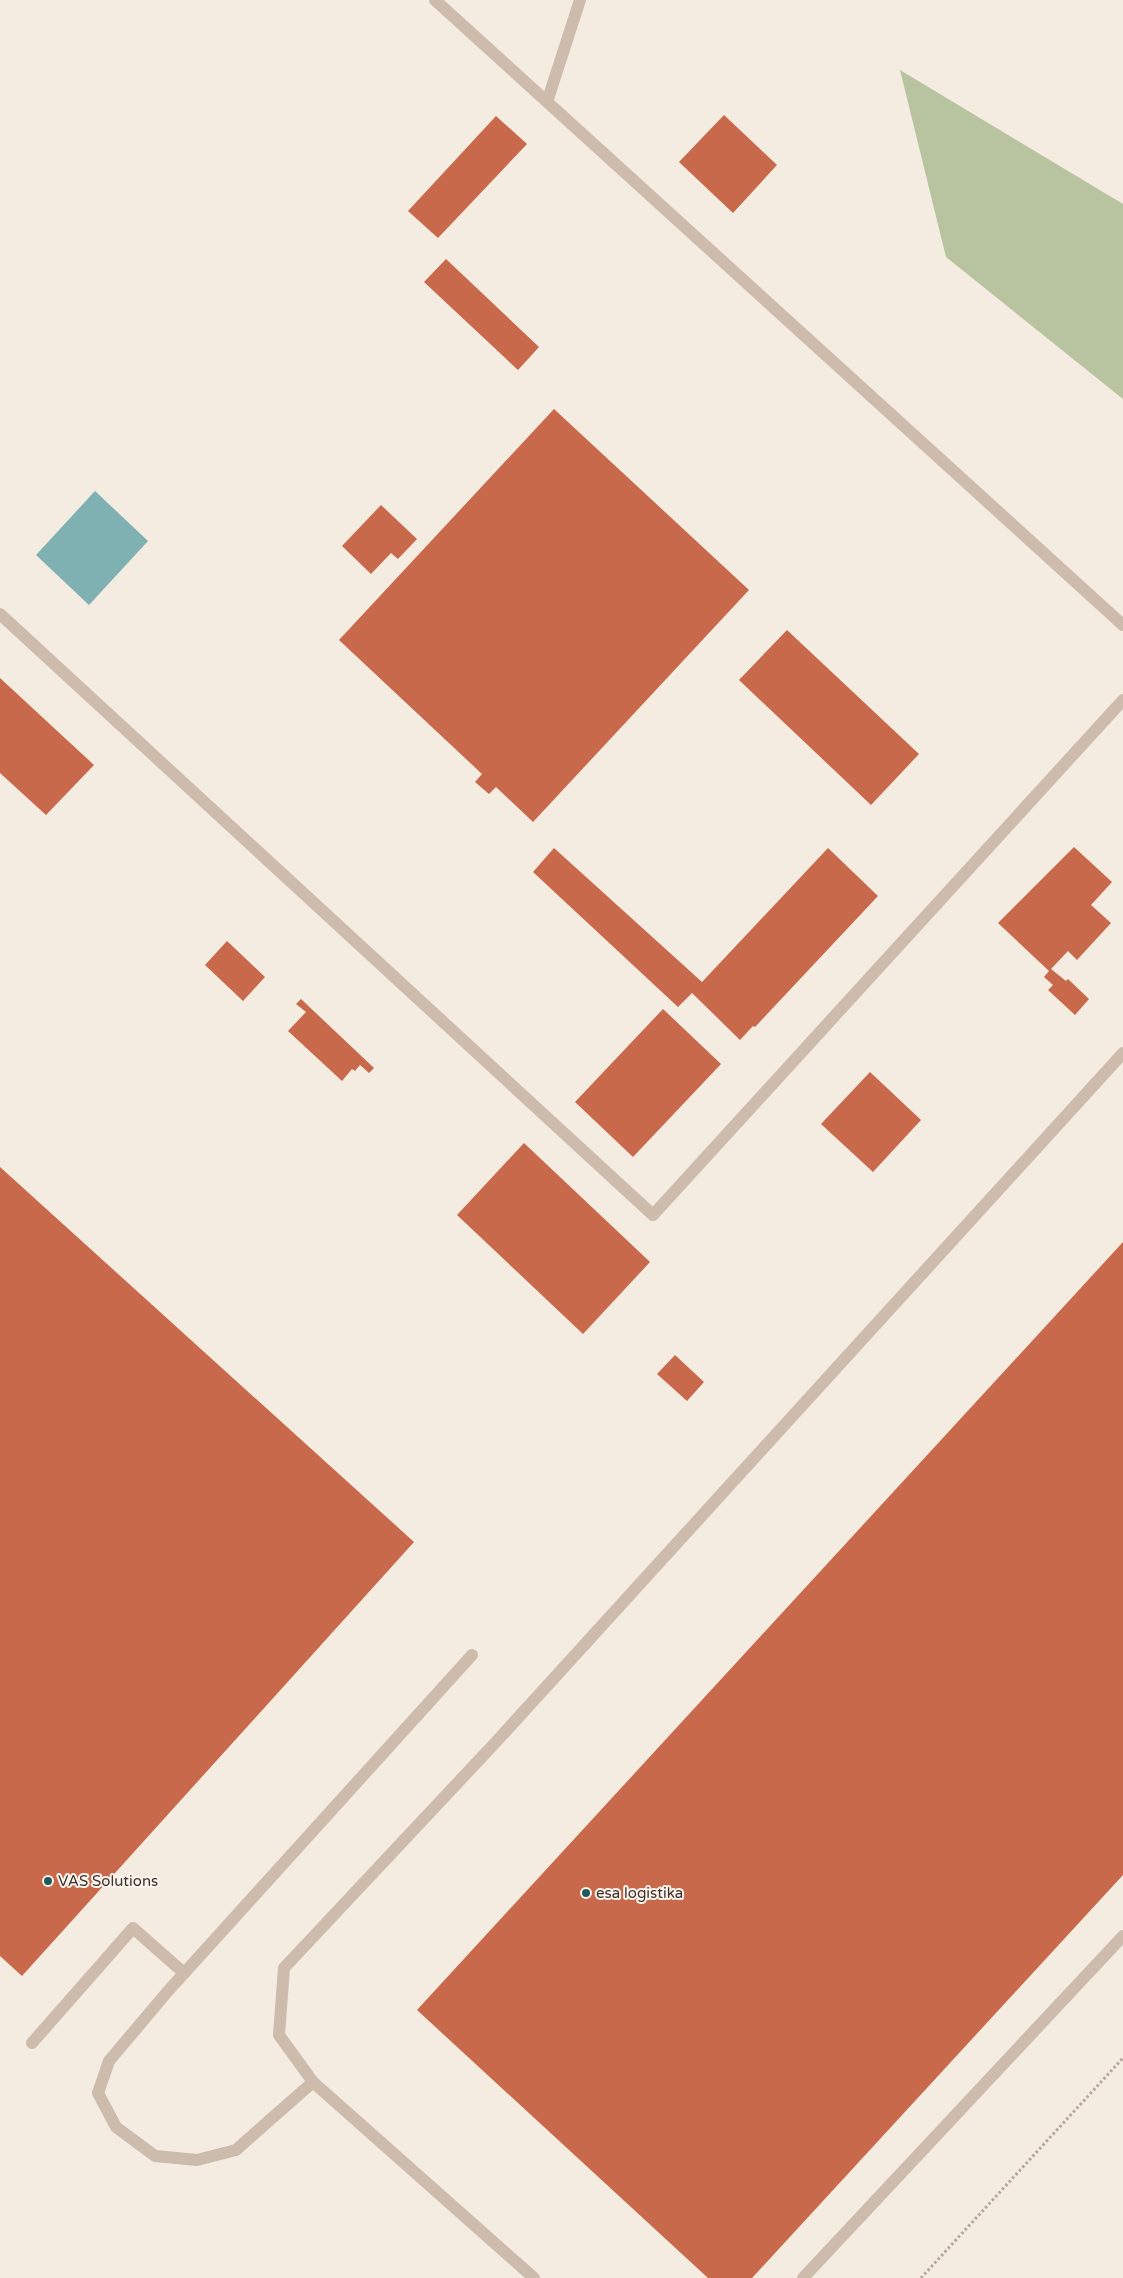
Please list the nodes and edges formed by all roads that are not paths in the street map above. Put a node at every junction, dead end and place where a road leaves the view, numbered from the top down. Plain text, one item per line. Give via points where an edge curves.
1 (435, 0) edge
2 (580, 0) edge
3 (547, 102) junction
4 (0, 614) edge
5 (1123, 624) edge
6 (1123, 700) edge
7 (1123, 1053) edge
8 (472, 1655) dead end
9 (1123, 1936) edge
10 (184, 1973) junction
11 (32, 2043) dead end
12 (313, 2082) junction
13 (534, 2278) edge
14 (803, 2278) edge

1 - 3 lane
2 - 3 lane
3 - 5 lane
4 - 6 lane via 653,1215
7 - 12 lane via 495,1743 284,1968 279,2036
8 - 10 lane
9 - 14 lane
10 - 11 lane via 133,1928
10 - 12 lane via 109,2061 98,2093 116,2128 154,2156 197,2160 236,2150
12 - 13 lane

